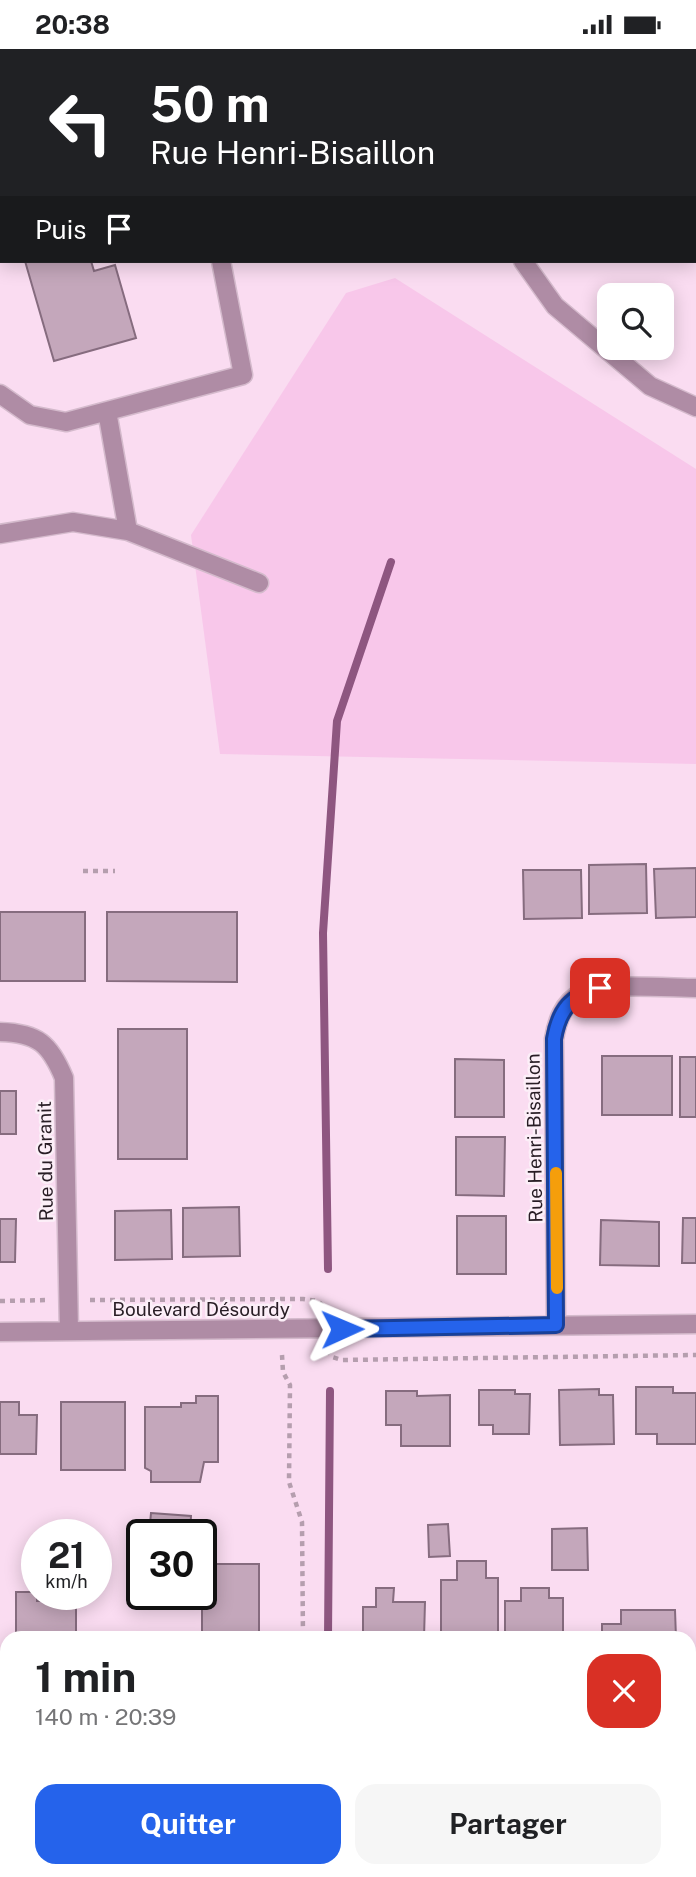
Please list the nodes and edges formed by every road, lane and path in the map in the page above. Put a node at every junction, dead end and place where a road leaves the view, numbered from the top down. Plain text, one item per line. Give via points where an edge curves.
1 (221, 263) edge
2 (524, 263) edge
3 (0, 394) edge
4 (696, 407) edge
5 (107, 411) junction
6 (128, 531) junction
7 (0, 534) edge
8 (259, 583) dead end
9 (83, 871) dead end
10 (115, 871) dead end
11 (696, 988) edge
12 (0, 1032) edge
13 (43, 1300) dead end
14 (95, 1300) dead end
15 (0, 1301) edge
16 (326, 1314) dead end
17 (696, 1324) edge
18 (556, 1325) junction
19 (69, 1331) junction
20 (0, 1332) edge
21 (326, 1346) dead end
22 (282, 1355) dead end
23 (696, 1355) edge
24 (303, 1631) edge

1 - 5 street via 243,375
2 - 4 street via 555,306 650,386
3 - 5 street via 30,415 66,422
5 - 6 street
6 - 7 street via 73,521
6 - 8 street
9 - 10 path
11 - 18 street, Rue Henri-Bisaillon via 600,988 581,993 564,1007 557,1023
12 - 19 street, Rue du Granit via 19,1032 40,1040 55,1056 64,1078
13 - 15 path
14 - 16 path via 303,1299 318,1301
17 - 18 street, Boulevard Désourdy
18 - 19 street, Boulevard Désourdy
19 - 20 street, Boulevard Désourdy
21 - 23 path via 332,1357 342,1360
22 - 24 path via 290,1385 289,1482 302,1522

